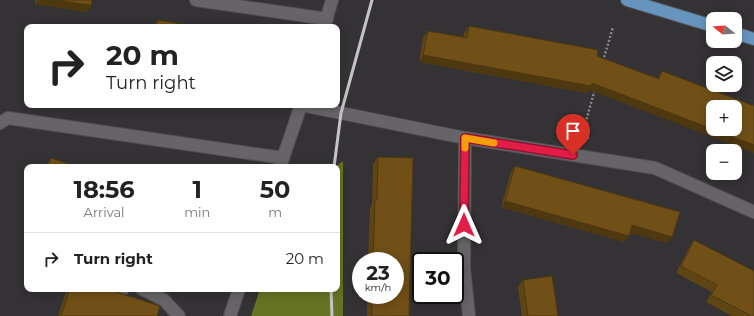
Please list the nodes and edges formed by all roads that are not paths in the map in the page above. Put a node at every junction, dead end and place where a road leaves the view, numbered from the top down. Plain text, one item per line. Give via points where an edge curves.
1 (196, 0) edge
2 (332, 0) edge
3 (627, 0) edge
4 (326, 23) edge
5 (706, 24) edge
6 (742, 35) edge
7 (754, 39) edge
8 (300, 108) edge
9 (316, 108) edge
10 (0, 123) edge
11 (465, 138) junction
12 (281, 162) edge
13 (754, 212) edge
14 (148, 292) edge
15 (238, 292) edge
16 (179, 316) edge
17 (230, 316) edge
18 (469, 316) edge

1 - 4 street
2 - 4 street
3 - 5 main road
6 - 7 main road
8 - 12 street
9 - 11 street
10 - 12 street via 8,118
11 - 13 street via 656,168
11 - 18 street via 464,268
14 - 16 street via 164,300
15 - 17 street

